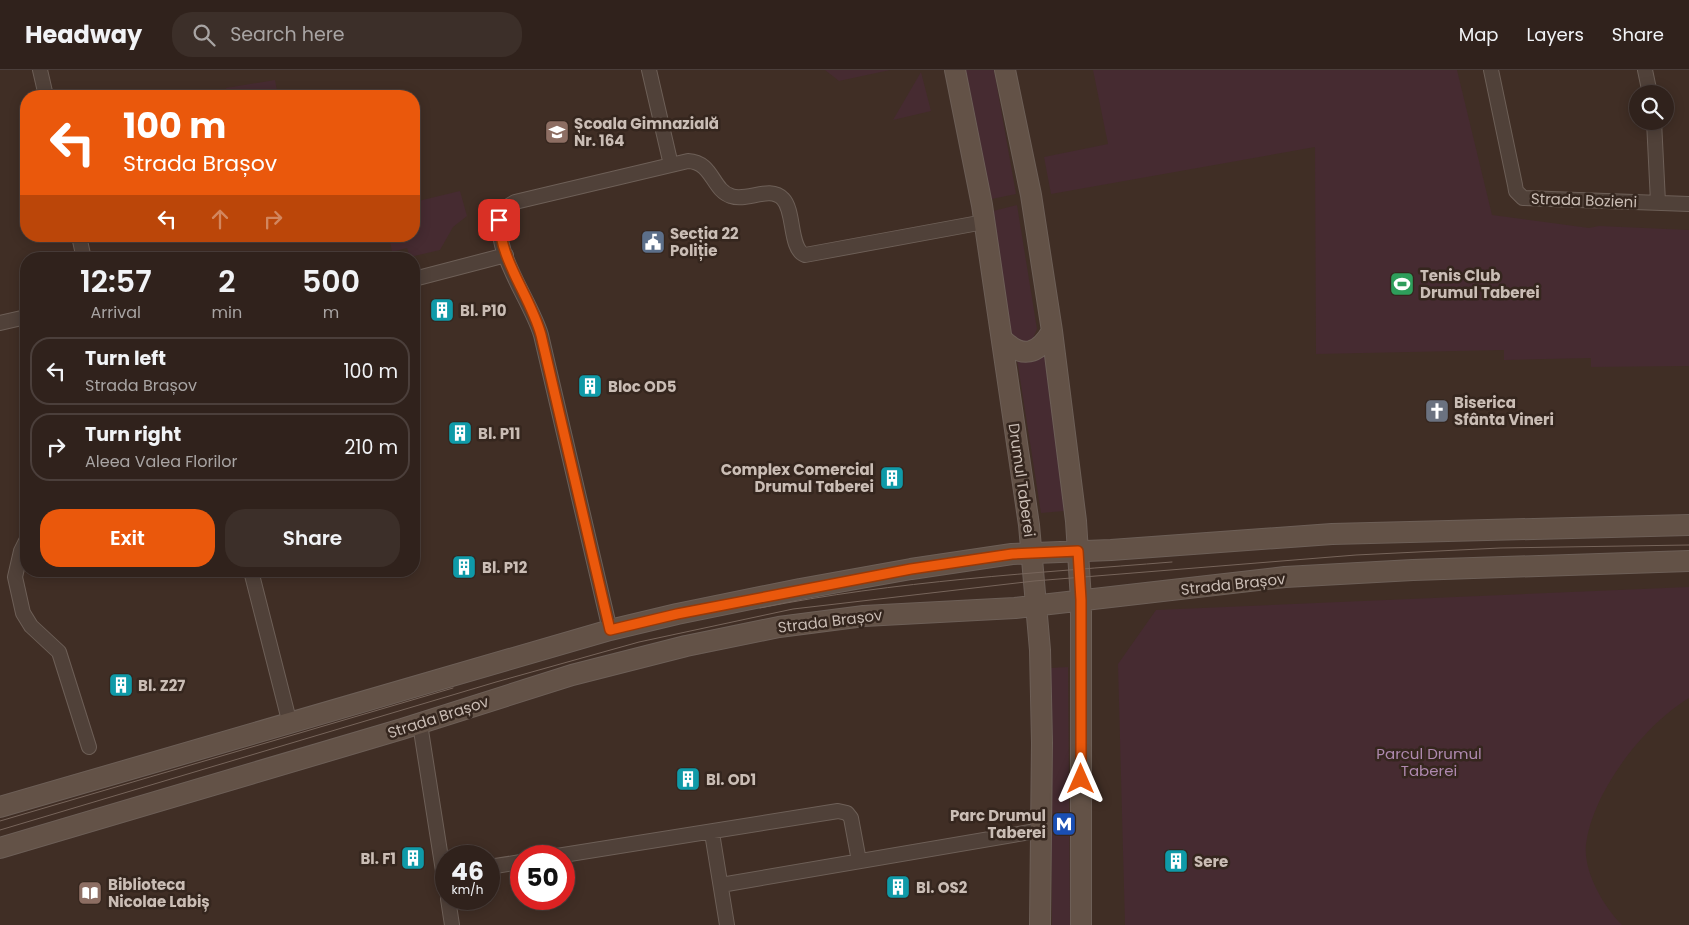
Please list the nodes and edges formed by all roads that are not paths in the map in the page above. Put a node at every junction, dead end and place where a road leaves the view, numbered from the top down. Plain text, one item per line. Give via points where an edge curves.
1 (40, 70) edge
2 (650, 70) edge
3 (955, 70) edge
4 (1005, 70) edge
5 (1491, 70) edge
6 (1645, 70) edge
7 (1648, 85) edge
8 (45, 90) edge
9 (1654, 130) edge
10 (671, 165) junction
11 (1658, 202) junction
12 (1689, 204) edge
13 (984, 222) junction
14 (506, 255) junction
15 (420, 277) edge
16 (20, 318) edge
17 (0, 323) edge
18 (1052, 331) junction
19 (1002, 339) junction
20 (1689, 525) edge
21 (1078, 551) junction
22 (1032, 553) junction
23 (20, 555) edge
24 (1689, 561) edge
25 (253, 577) edge
26 (1081, 600) junction
27 (1036, 605) junction
28 (610, 630) junction
29 (290, 724) junction
30 (420, 724) junction
31 (89, 747) dead end
32 (0, 806) edge
33 (1042, 830) junction
34 (712, 833) junction
35 (440, 845) edge
36 (0, 848) edge
37 (575, 853) edge
38 (859, 861) junction
39 (721, 885) junction
40 (450, 910) edge
41 (452, 925) edge
42 (728, 925) edge
43 (1040, 925) edge
44 (1082, 925) edge

1 - 8 street
2 - 10 street
3 - 13 main road, Drumul Taberei
4 - 18 main road via 1031,195
5 - 11 street, Strada Bozieni via 1519,195 1526,199
6 - 7 street
9 - 11 street, Strada Bozieni
10 - 13 street via 688,161 701,164 711,173 722,192 730,196 779,196 786,202 798,250 805,255
10 - 14 street via 507,206 499,220
11 - 12 street, Strada Bozieni
13 - 19 main road, Drumul Taberei
14 - 15 street
14 - 28 street via 537,319
16 - 17 street
18 - 19 main road via 1043,345 1030,352 1014,349
18 - 21 main road
19 - 22 main road, Drumul Taberei
20 - 21 main road via 1332,534
21 - 22 main road
21 - 26 main road
22 - 27 main road, Drumul Taberei
22 - 28 main road via 911,569
23 - 31 street via 15,577 23,613 31,626 59,652
24 - 26 main road, Strada Brașov via 1413,570 1285,578
25 - 29 street
26 - 27 main road, Strada Brașov
26 - 44 main road
27 - 30 main road, Strada Brașov via 864,616 771,628 611,664
27 - 33 main road, Drumul Taberei via 1040,658
28 - 29 main road
29 - 32 main road
30 - 35 street
30 - 36 main road, Strada Brașov
33 - 38 street
33 - 43 main road, Drumul Taberei
34 - 37 street
34 - 38 street via 838,811 847,813 851,818
34 - 39 street
38 - 39 street
39 - 42 street
40 - 41 street

